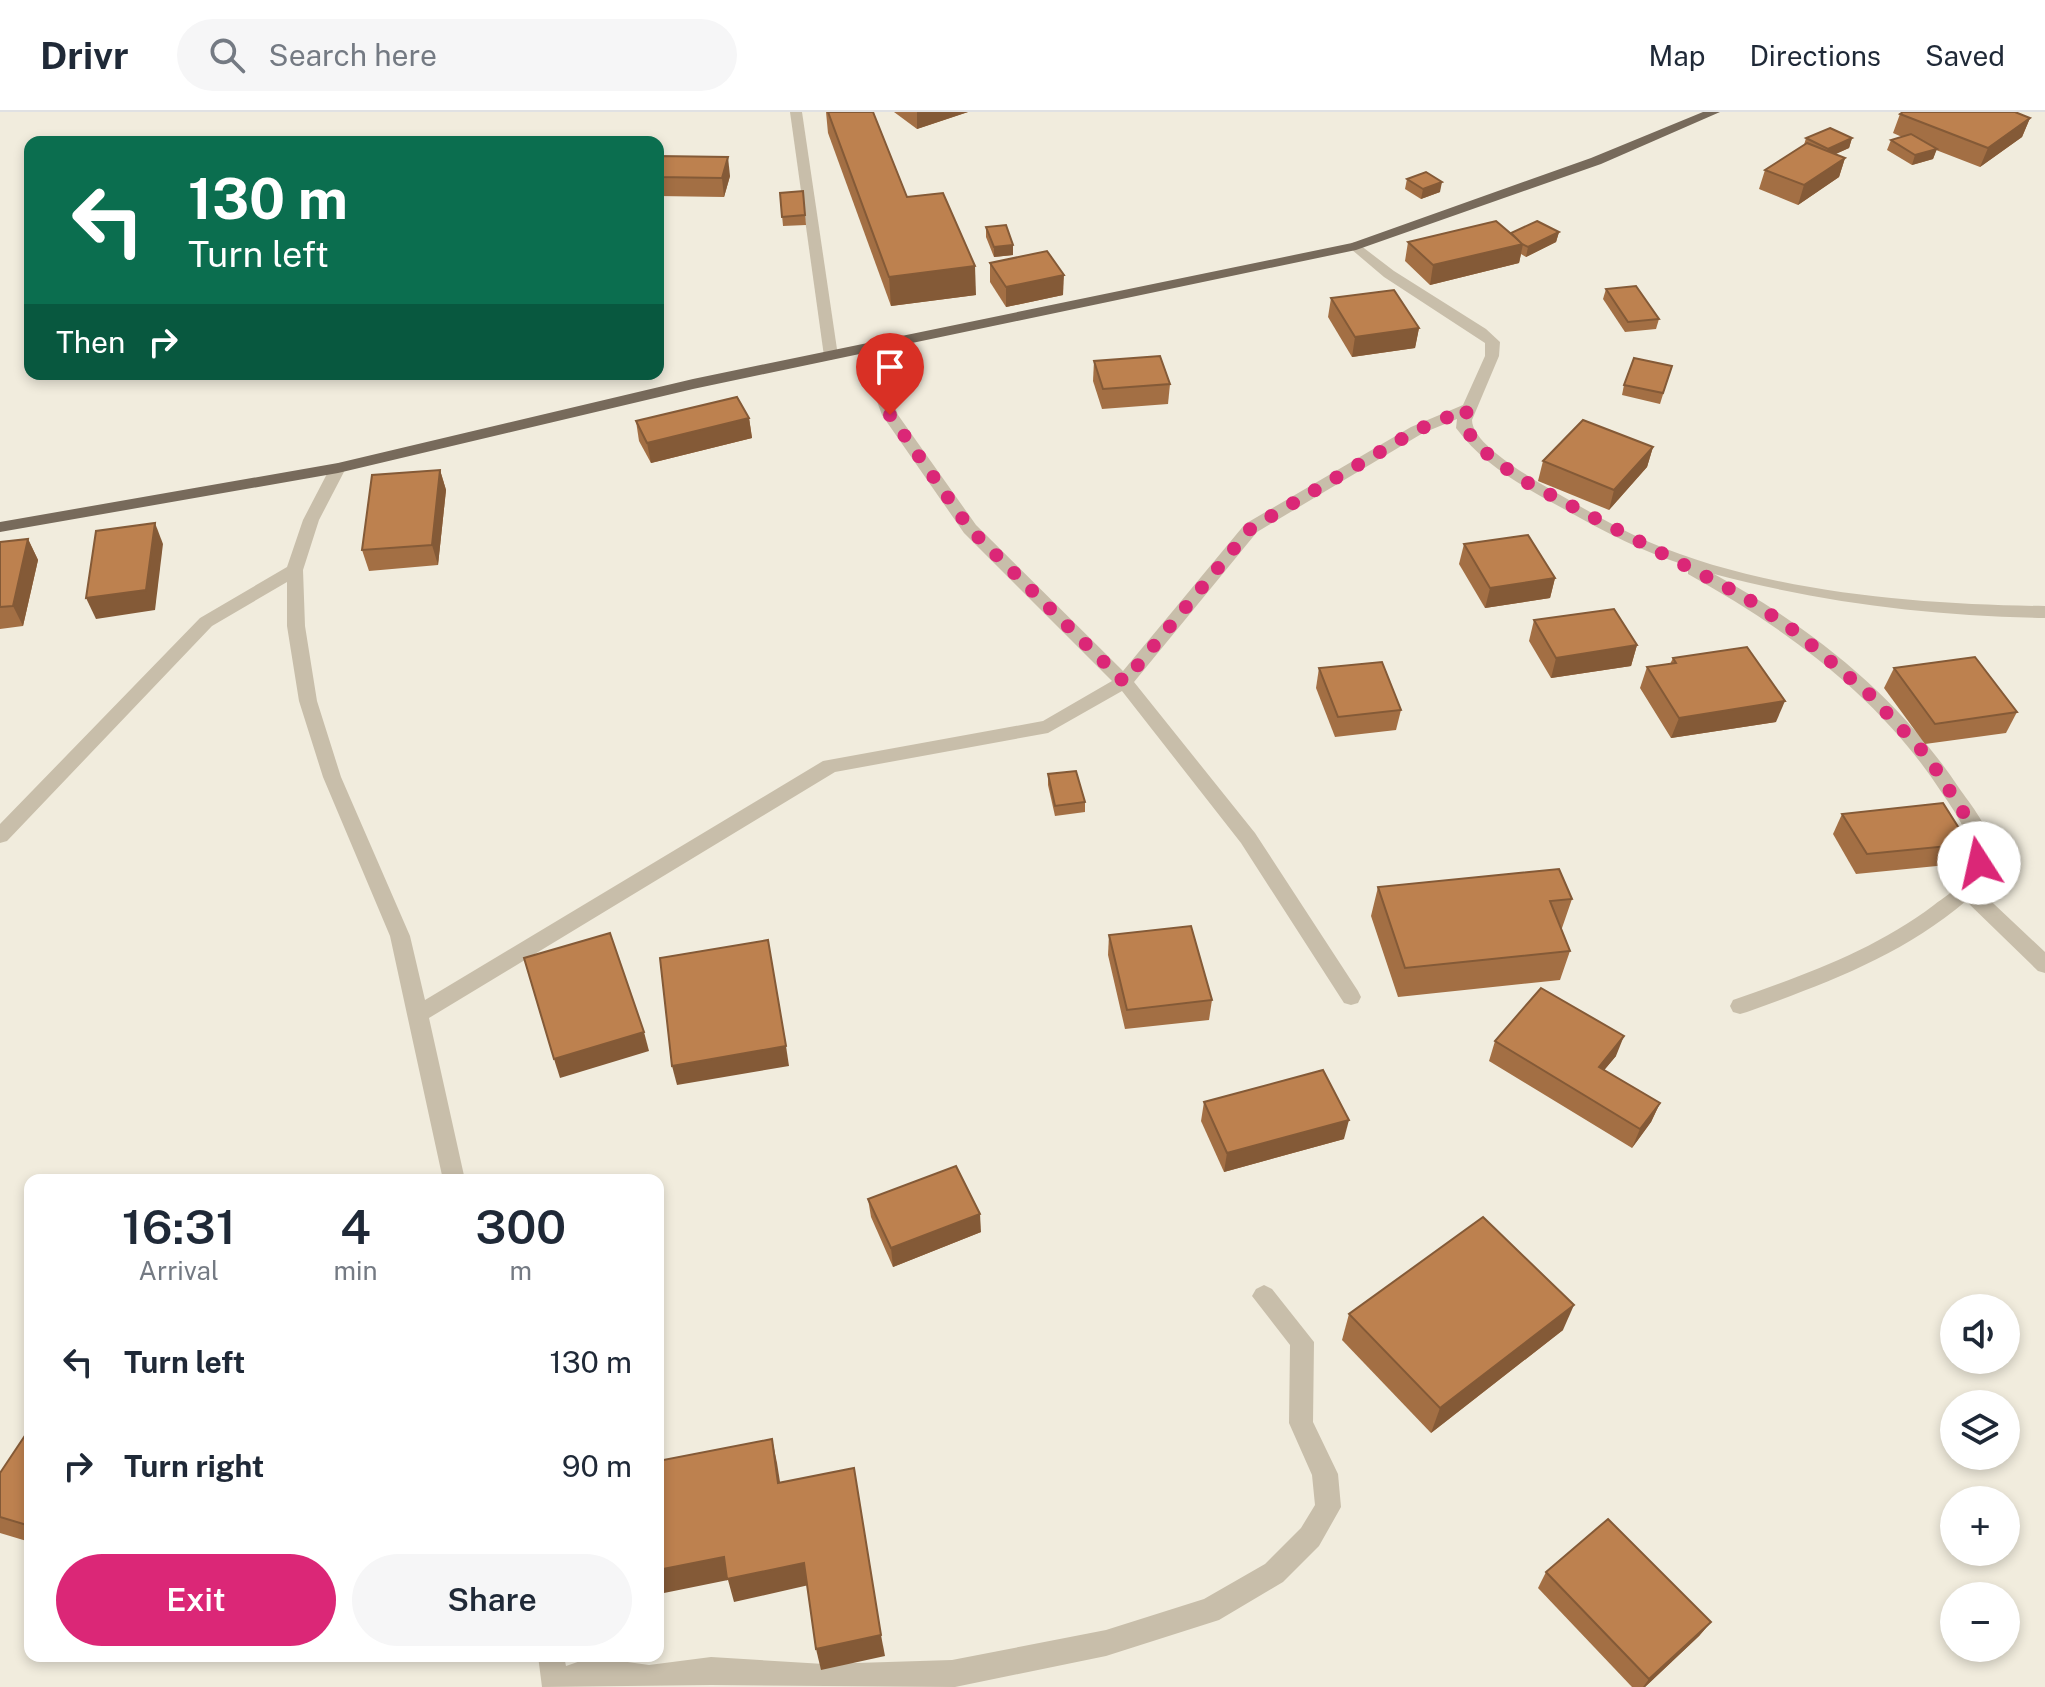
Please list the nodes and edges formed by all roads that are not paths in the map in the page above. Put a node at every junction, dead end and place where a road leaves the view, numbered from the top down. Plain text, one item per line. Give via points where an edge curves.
1 (796, 112) edge
2 (1714, 112) edge
3 (1356, 246) junction
4 (865, 349) junction
5 (831, 356) junction
6 (1467, 409) junction
7 (338, 468) junction
8 (0, 527) edge
9 (1654, 550) junction
10 (295, 570) junction
11 (2045, 612) edge
12 (1124, 682) junction
13 (0, 836) edge
14 (1966, 889) junction
15 (2045, 965) edge
16 (1351, 997) dead end
17 (1740, 1006) dead end
18 (419, 1014) junction
19 (453, 1174) edge
20 (1264, 1296) dead end
21 (555, 1675) edge

1 - 5 street
2 - 3 main road via 1596,161
3 - 4 main road
3 - 6 street via 1493,342 1492,356
4 - 5 main road
4 - 12 street via 890,415 970,529
5 - 7 main road
6 - 9 street via 1464,428 1492,459
6 - 12 street via 1417,430 1251,528
7 - 8 main road
7 - 10 street via 311,520
9 - 11 street via 1851,598
9 - 14 street via 1745,597 1796,632 1869,694 1928,757 1979,837 1979,863
10 - 13 street via 206,622
10 - 18 street via 296,626 308,701 332,777 400,936
12 - 16 street via 1248,838
12 - 18 street via 1048,727 830,766
14 - 15 street
14 - 17 street via 1930,920 1868,959
18 - 19 street
20 - 21 street via 1302,1342 1301,1423 1325,1474 1328,1507 1310,1537 1274,1573 1210,1611 1106,1643 952,1674 824,1678 711,1671 649,1679 592,1671

